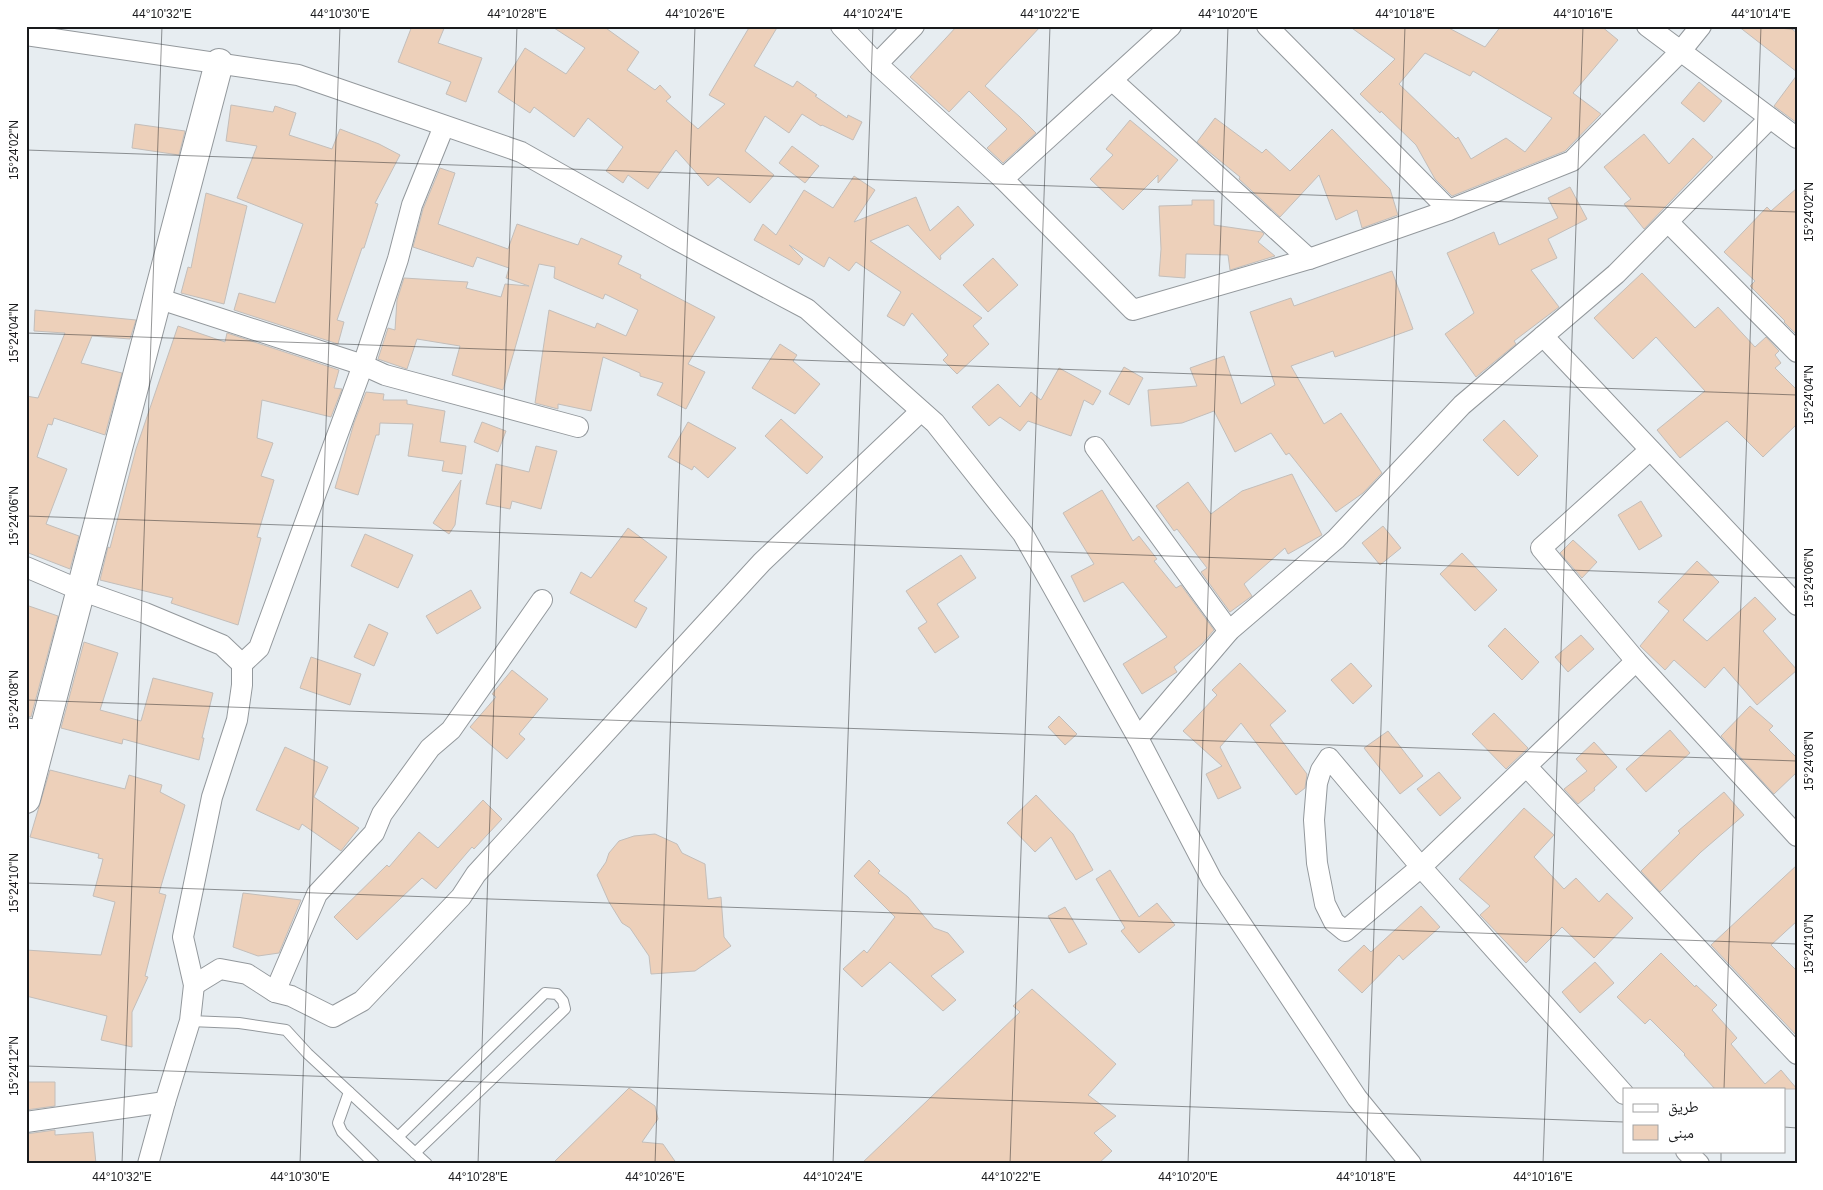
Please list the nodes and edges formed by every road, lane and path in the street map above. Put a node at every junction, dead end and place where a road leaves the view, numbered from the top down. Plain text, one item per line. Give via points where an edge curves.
1 (841, 26) edge
2 (914, 26) edge
3 (1172, 26) edge
4 (1267, 26) edge
5 (1647, 26) edge
6 (1701, 26) edge
7 (26, 36) edge
8 (1680, 52) junction
9 (219, 64) junction
10 (877, 64) junction
11 (1112, 80) junction
12 (1770, 118) junction
13 (444, 126) junction
14 (1797, 138) edge
15 (1003, 179) junction
16 (1449, 210) junction
17 (1668, 222) junction
18 (1309, 259) junction
19 (157, 298) junction
20 (1543, 336) junction
21 (1797, 352) edge
22 (363, 366) junction
23 (921, 411) junction
24 (578, 427) dead end
25 (1095, 447) dead end
26 (1650, 450) junction
27 (26, 567) edge
28 (80, 590) junction
29 (542, 600) dead end
30 (1797, 605) edge
31 (1229, 631) junction
32 (1636, 661) junction
33 (242, 664) junction
34 (35, 731) edge
35 (1138, 738) junction
36 (1527, 767) junction
37 (26, 799) edge
38 (1797, 836) edge
39 (1421, 867) junction
40 (194, 985) junction
41 (275, 992) junction
42 (190, 1020) junction
43 (1797, 1054) edge
44 (349, 1092) junction
45 (1623, 1093) edge
46 (165, 1102) junction
47 (26, 1122) edge
48 (398, 1137) junction
49 (1687, 1152) edge
50 (415, 1153) junction
51 (148, 1164) edge
52 (374, 1164) edge
53 (427, 1164) edge
54 (1411, 1164) edge
55 (1699, 1164) edge

1 - 10 street
2 - 10 street
3 - 11 street
4 - 16 street
5 - 8 street
6 - 8 street
7 - 9 street
8 - 12 street
8 - 16 street via 1572,161
9 - 13 street via 298,75
9 - 19 street
10 - 15 street
11 - 15 street
11 - 18 street
12 - 14 street
12 - 17 street
13 - 22 street via 412,205
13 - 23 street via 521,152 806,309
15 - 18 street via 1133,310
16 - 18 street
17 - 20 street via 1616,274
17 - 21 street
19 - 22 street
19 - 28 street
20 - 26 street
20 - 31 street via 1462,405 1336,539
22 - 24 street via 385,376
22 - 33 street via 259,648
23 - 35 street via 935,423 1023,534
23 - 41 street via 762,562 476,874 462,897 362,1001 333,1017 291,996
25 - 31 street
26 - 30 street
26 - 32 street via 1541,548
27 - 28 street
28 - 33 street via 222,645
28 - 34 street
29 - 41 street via 462,716 430,748 382,814 374,833 317,894
31 - 35 street
32 - 36 street
32 - 38 street
33 - 40 street via 237,720 212,797 183,937
34 - 37 street
35 - 54 street via 1212,880 1357,1098
36 - 39 street
36 - 43 street
39 - 39 street via 1354,787 1329,758 1317,783 1314,820 1324,904 1334,922 1345,931
39 - 45 street
40 - 41 street via 220,969 247,974
40 - 42 street
42 - 44 lane via 286,1030
42 - 46 street
44 - 48 lane
44 - 52 lane via 338,1123 342,1132
46 - 47 street
46 - 51 street
48 - 50 lane
48 - 50 lane via 545,993 556,994 565,1009
49 - 55 street
50 - 53 lane

